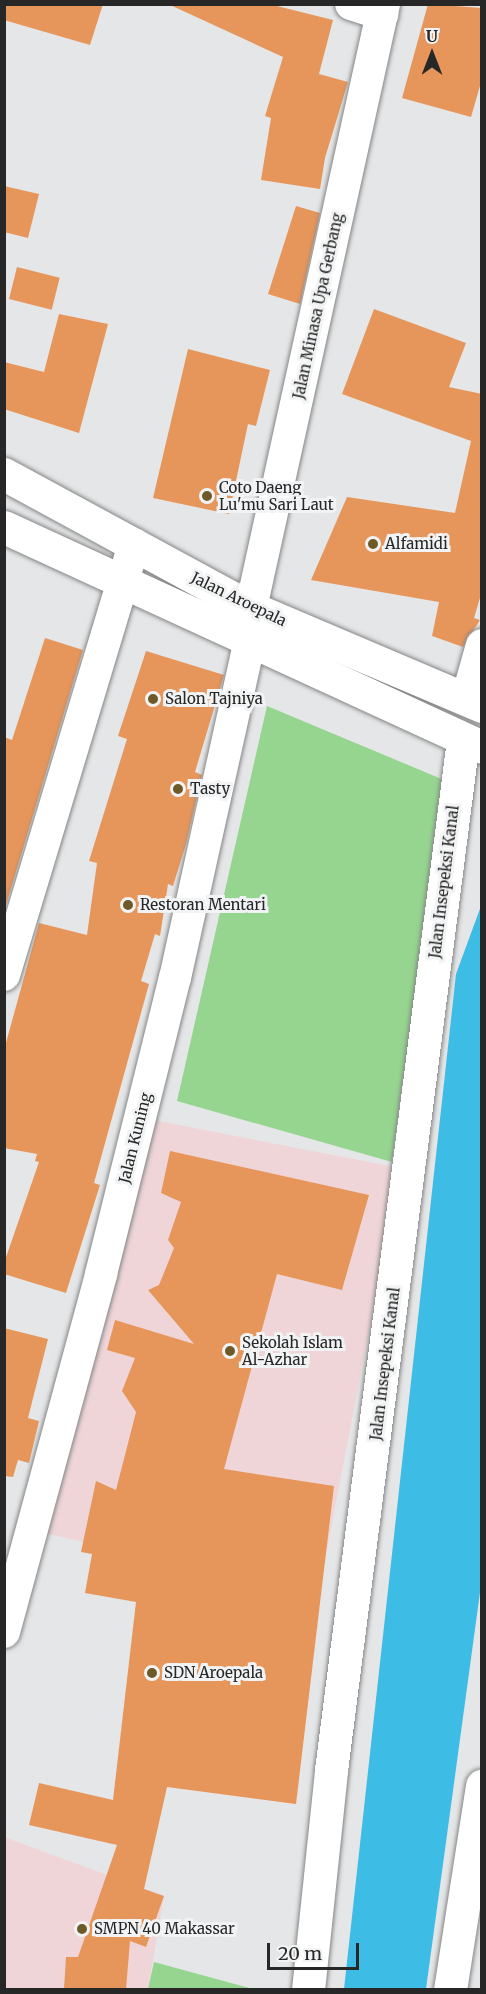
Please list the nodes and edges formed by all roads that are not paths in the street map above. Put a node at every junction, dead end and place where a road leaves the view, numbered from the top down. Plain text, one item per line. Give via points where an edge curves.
1 (351, 4) edge
2 (383, 9) edge
3 (4, 474) edge
4 (4, 528) edge
5 (134, 544) junction
6 (120, 580) junction
7 (251, 608) junction
8 (250, 641) junction
9 (482, 645) edge
10 (474, 702) edge
11 (472, 743) edge
12 (4, 975) edge
13 (4, 1632) edge
14 (482, 1785) edge
15 (308, 1989) edge
16 (450, 1989) edge

1 - 2 street
2 - 7 street, Jalan Minasa Upa Gerbang
3 - 5 street, Jalan Aroepala
4 - 6 street
5 - 6 street
5 - 7 street, Jalan Aroepala
6 - 8 street
6 - 12 street
7 - 10 street, Jalan Aroepala
8 - 11 street
8 - 13 street, Jalan Kuning via 175,978 101,1274
9 - 10 street
11 - 15 street, Jalan Insepeksi Kanal via 332,1759
14 - 16 street

